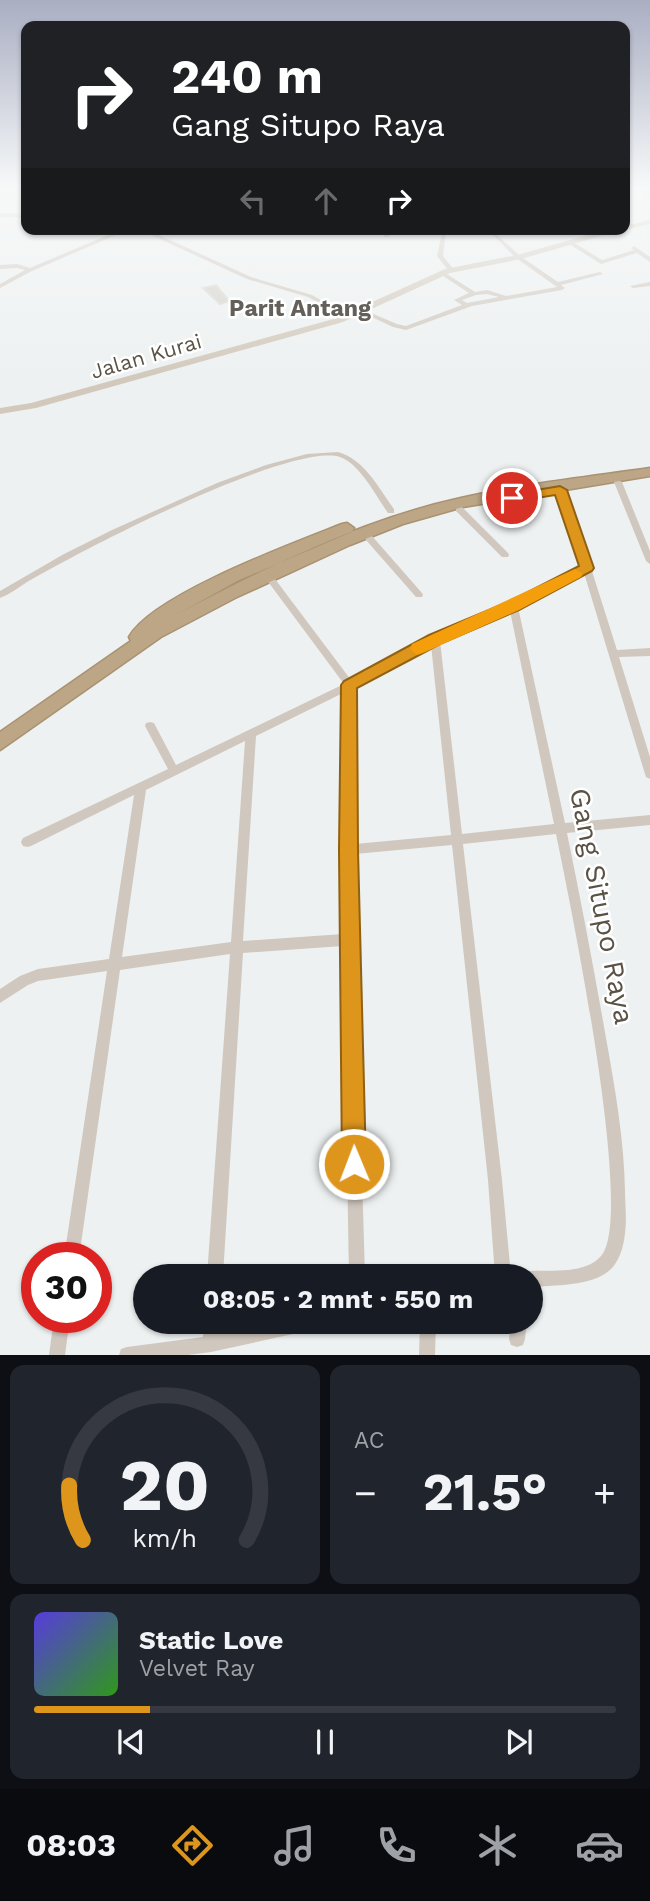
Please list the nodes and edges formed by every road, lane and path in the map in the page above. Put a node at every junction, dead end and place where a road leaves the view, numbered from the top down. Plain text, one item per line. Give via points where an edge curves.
1 (77, 250) edge
2 (188, 250) edge
3 (440, 250) edge
4 (510, 250) edge
5 (543, 250) edge
6 (582, 250) edge
7 (638, 251) joint
8 (517, 257) junction
9 (650, 260) edge
10 (0, 267) edge
11 (30, 270) junction
12 (447, 271) junction
13 (600, 274) dead end
14 (557, 284) junction
15 (650, 284) edge
16 (0, 286) edge
17 (633, 286) dead end
18 (473, 293) junction
19 (506, 298) junction
20 (466, 306) junction
21 (362, 311) junction
22 (348, 317) junction
23 (0, 411) edge
24 (650, 468) edge
25 (650, 477) edge
26 (618, 482) junction
27 (560, 490) junction
28 (459, 509) junction
29 (391, 512) junction
30 (369, 538) junction
31 (505, 555) dead end
32 (650, 561) edge
33 (587, 568) junction
34 (272, 582) junction
35 (0, 594) edge
36 (419, 596) dead end
37 (513, 606) junction
38 (140, 639) junction
39 (435, 639) junction
40 (650, 652) edge
41 (613, 654) junction
42 (349, 685) junction
43 (150, 726) dead end
44 (0, 730) edge
45 (251, 734) junction
46 (0, 742) edge
47 (174, 771) junction
48 (650, 774) edge
49 (141, 787) junction
50 (650, 820) edge
51 (562, 828) junction
52 (458, 839) junction
53 (27, 842) dead end
54 (348, 850) junction
55 (349, 940) junction
56 (237, 947) junction
57 (114, 964) junction
58 (0, 997) edge
59 (73, 1242) edge
60 (216, 1264) edge
61 (357, 1264) edge
62 (502, 1264) edge
63 (543, 1278) edge
64 (60, 1333) edge
65 (211, 1334) edge
66 (257, 1334) edge
67 (428, 1334) edge
68 (518, 1334) edge
69 (517, 1339) dead end
70 (211, 1344) junction
71 (57, 1355) edge
72 (127, 1355) edge
73 (427, 1355) edge

1 - 11 street
2 - 22 street via 249,278 310,296
3 - 12 street
4 - 8 street
5 - 8 street, Jalan Kurai
6 - 7 street via 601,262
7 - 9 street
8 - 12 street, Jalan Kurai
8 - 14 street
10 - 11 street
11 - 16 street
12 - 18 street
12 - 21 street, Jalan Kurai
13 - 14 street
14 - 19 street via 562,288
15 - 17 street
18 - 19 street via 491,291
18 - 20 street via 457,300
19 - 20 street
20 - 21 street via 406,328
21 - 22 street, Jalan Kurai
22 - 23 street, Jalan Kurai via 32,406
24 - 29 highway via 493,486
24 - 38 highway via 437,508 345,541 183,614
25 - 26 highway
26 - 27 highway
26 - 32 street
27 - 28 highway
27 - 33 street
28 - 30 highway
28 - 31 street
29 - 35 street via 349,459 339,454 308,455 186,499 61,558
29 - 38 highway via 306,544 195,597 153,620
30 - 34 highway
30 - 36 street
33 - 37 street
33 - 41 street
34 - 38 highway via 166,635
34 - 42 street
37 - 39 street
37 - 51 street, Gang Situpo Raya
38 - 44 highway via 66,682
38 - 46 highway
39 - 42 street
39 - 52 street
40 - 41 street
41 - 48 street
42 - 45 street
42 - 54 street
43 - 47 street
45 - 47 street
45 - 56 street
47 - 49 street
49 - 53 street
49 - 57 street
50 - 51 street
51 - 52 street
51 - 63 street, Gang Situpo Raya via 618,1153 618,1235 605,1265 580,1275
52 - 54 street
52 - 62 street
54 - 55 street
55 - 56 street
55 - 61 street
56 - 57 street
56 - 60 street
57 - 58 street via 38,975
57 - 59 street
64 - 71 street
65 - 70 street
66 - 70 street
67 - 73 street
68 - 69 street
70 - 72 street

